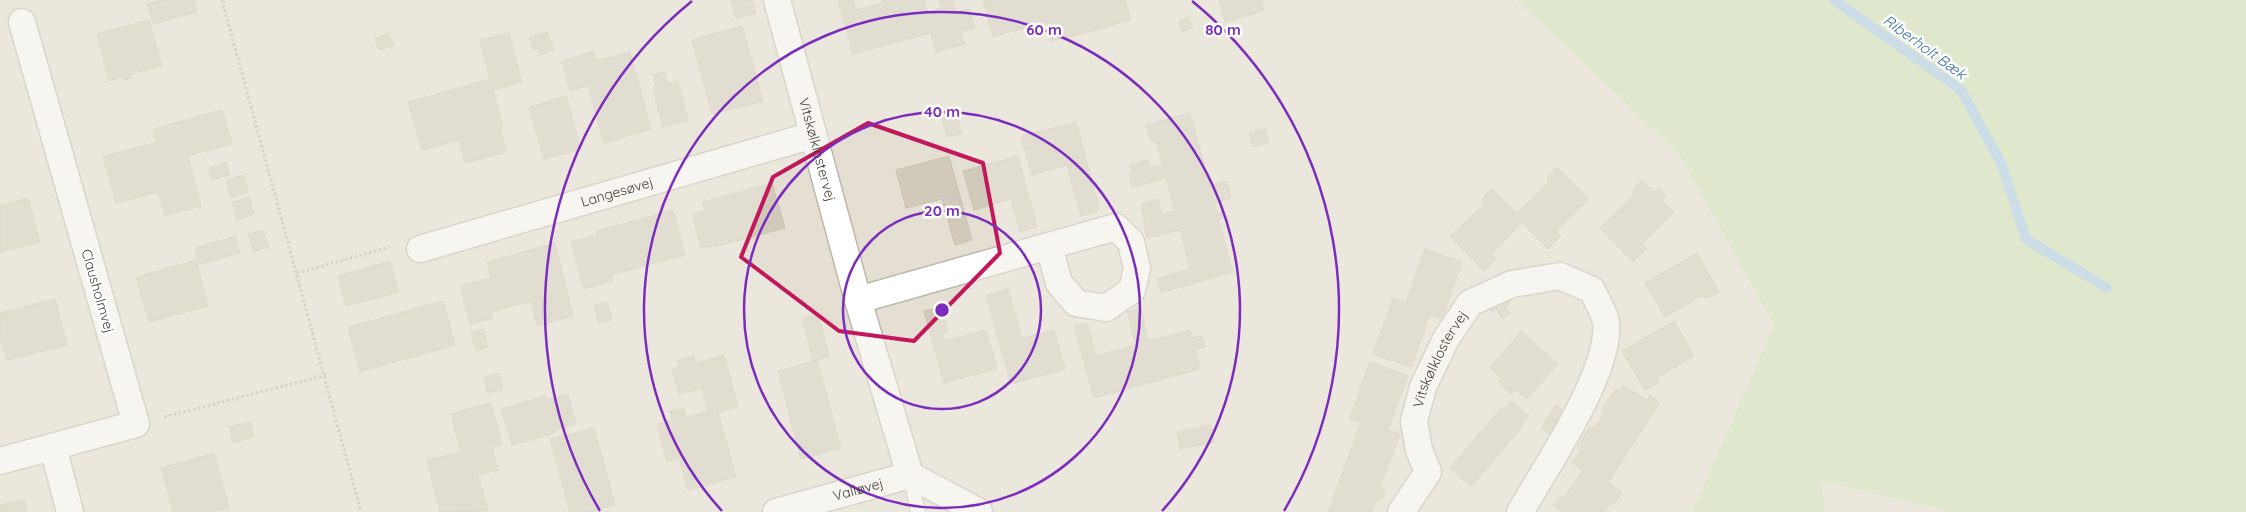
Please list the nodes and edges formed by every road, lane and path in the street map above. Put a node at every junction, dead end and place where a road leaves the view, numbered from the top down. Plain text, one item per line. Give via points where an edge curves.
1 (222, 0) edge
2 (777, 0) edge
3 (22, 22) dead end
4 (813, 135) junction
5 (1049, 246) dead end
6 (420, 249) joint
7 (297, 272) junction
8 (858, 300) junction
9 (326, 376) junction
10 (136, 424) junction
11 (53, 447) junction
12 (0, 461) edge
13 (910, 475) junction
14 (70, 512) edge
15 (362, 512) edge
16 (776, 512) edge
17 (918, 512) edge
18 (979, 512) edge
19 (1401, 512) edge
20 (1520, 512) edge

1 - 7 path
2 - 4 street, Vitskølklostervej
3 - 10 street, Clausholmvej
4 - 6 street, Langesøvej
4 - 8 street, Vitskølklostervej
5 - 8 street
6 - 7 path via 396,245
7 - 9 path
8 - 13 street, Vitskølklostervej
9 - 10 path
9 - 15 path
10 - 11 street
11 - 12 street
11 - 14 street
13 - 16 street, Valløvej
13 - 17 lane
13 - 18 street
19 - 20 street, Vitskølklostervej via 1428,472 1419,450 1414,421 1423,388 1446,339 1470,304 1512,284 1560,276 1592,290 1606,321 1603,352 1577,415

